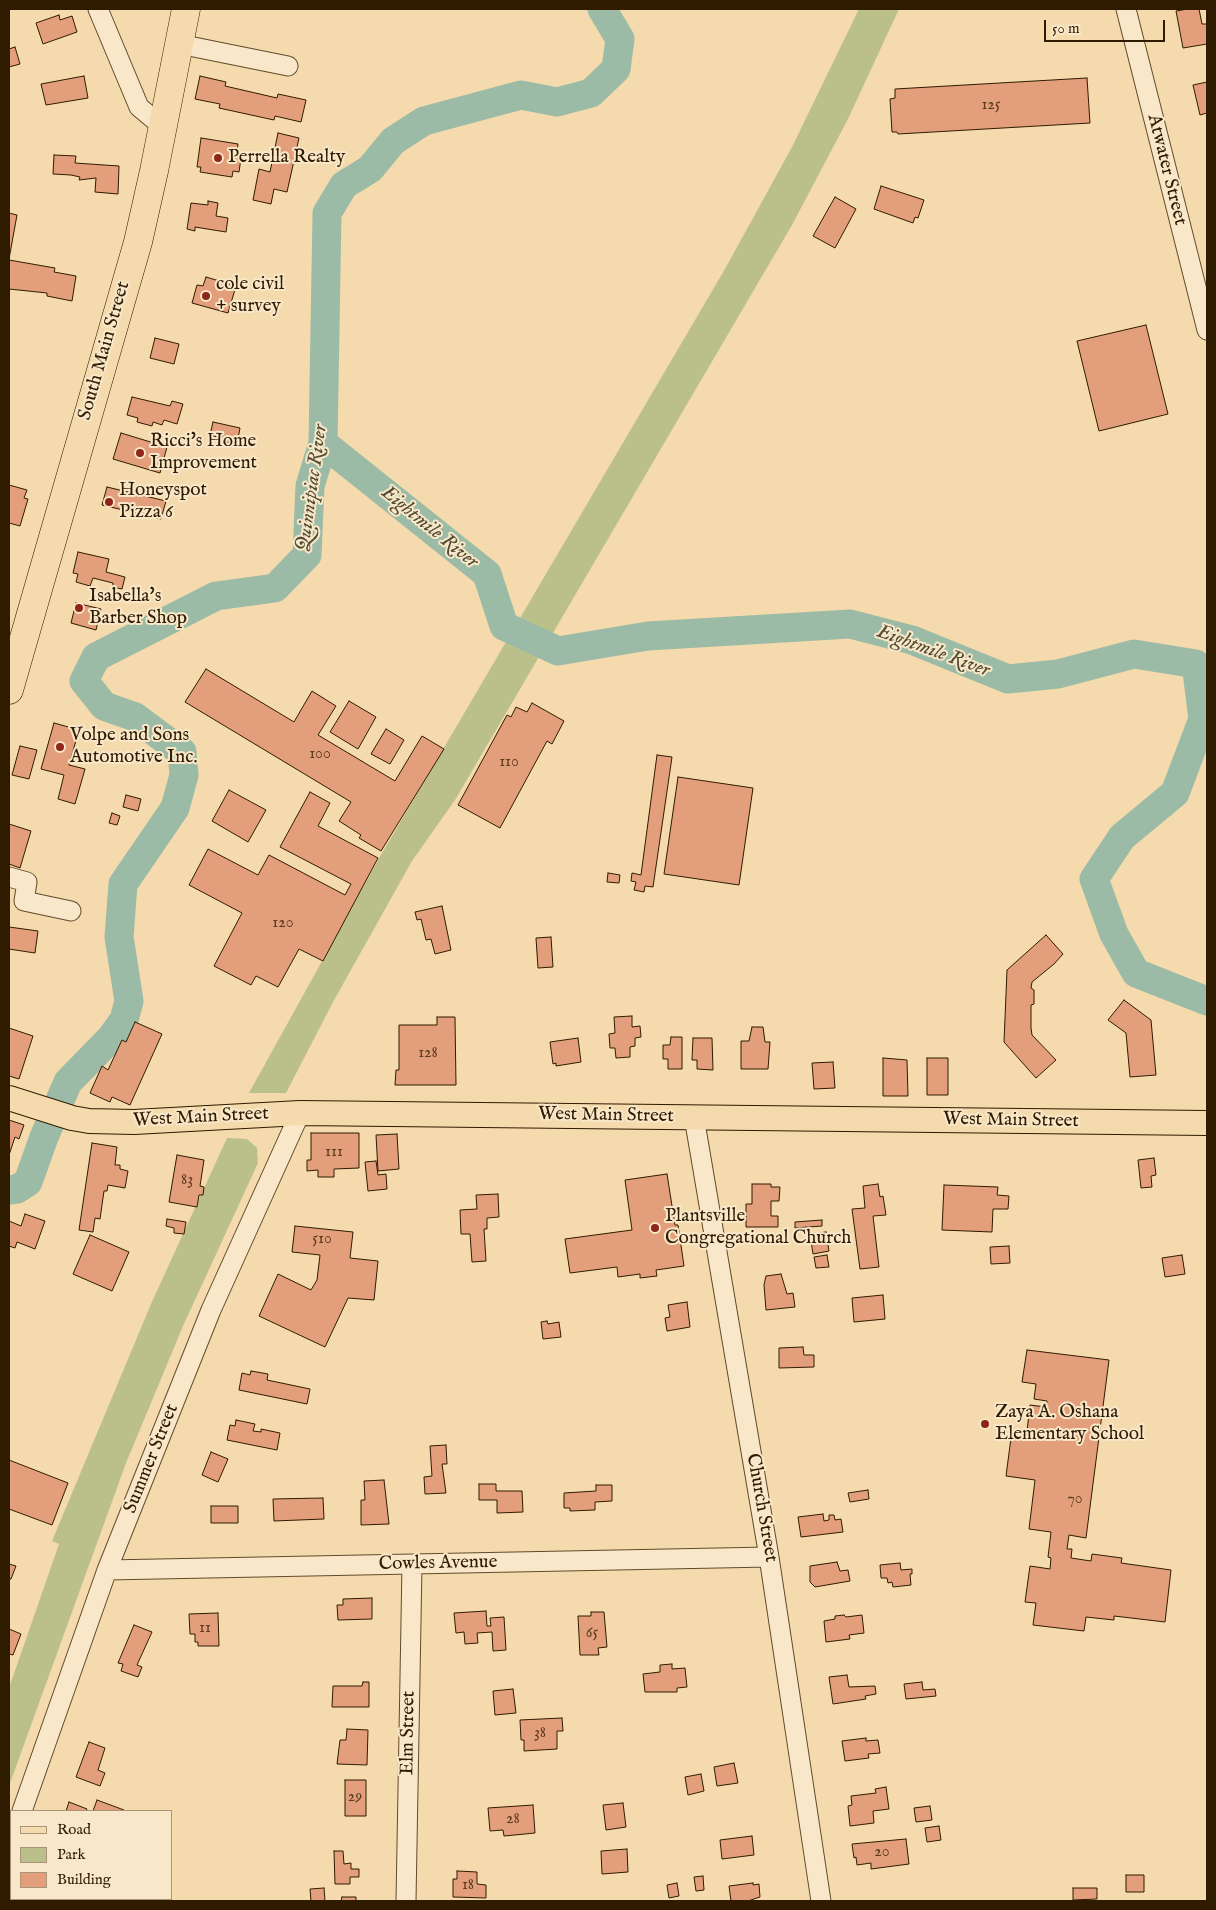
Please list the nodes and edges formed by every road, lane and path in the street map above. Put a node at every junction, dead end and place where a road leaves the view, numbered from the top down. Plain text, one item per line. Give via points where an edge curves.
1 (98, 9) edge
2 (186, 9) edge
3 (1126, 9) edge
4 (180, 44) junction
5 (288, 66) dead end
6 (163, 127) junction
7 (1207, 330) edge
8 (9, 690) edge
9 (9, 877) edge
10 (72, 911) dead end
11 (9, 1098) edge
12 (300, 1113) junction
13 (694, 1117) junction
14 (1207, 1123) edge
15 (769, 1557) junction
16 (412, 1565) junction
17 (107, 1570) junction
18 (22, 1810) edge
19 (406, 1901) edge
20 (821, 1901) edge

1 - 6 street via 139,107
2 - 4 highway, South Main Street
3 - 7 street, Atwater Street
4 - 5 street
4 - 6 highway, South Main Street
6 - 8 highway, South Main Street via 138,242
9 - 10 street via 27,882 24,901
11 - 12 main road, West Main Street via 89,1121 134,1122
12 - 13 main road, West Main Street
12 - 17 street, Summer Street via 211,1310
13 - 14 main road, West Main Street
13 - 15 street, Church Street
15 - 16 street, Cowles Avenue
15 - 20 street, Church Street
16 - 17 street, Cowles Avenue
16 - 19 street, Elm Street
17 - 18 street, Summer Street

